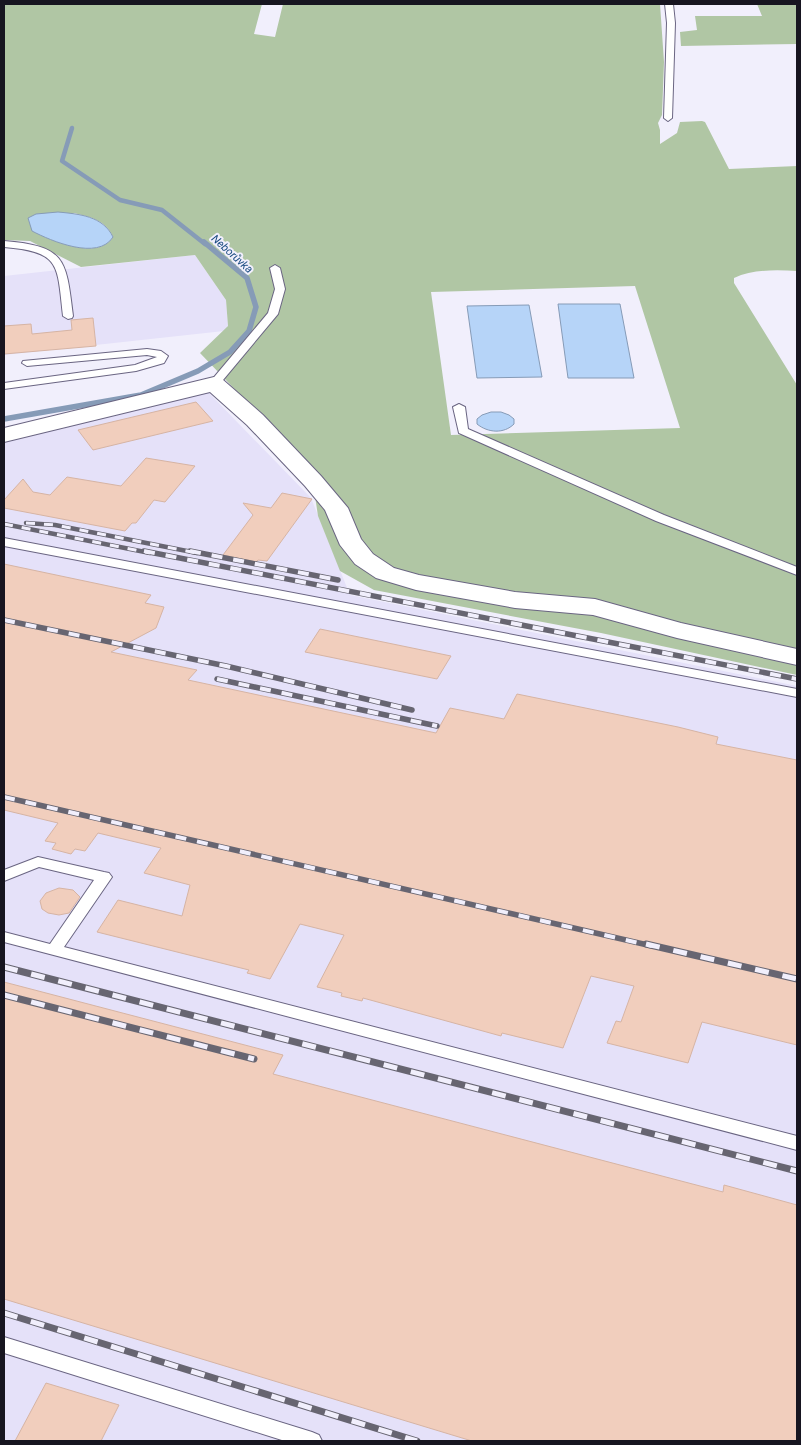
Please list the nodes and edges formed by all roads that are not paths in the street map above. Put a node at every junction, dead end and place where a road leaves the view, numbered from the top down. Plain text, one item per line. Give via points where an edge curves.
1 (669, 4) edge
2 (668, 118) dead end
3 (4, 244) edge
4 (275, 268) dead end
5 (68, 316) dead end
6 (27, 363) dead end
7 (214, 384) junction
8 (4, 386) edge
9 (459, 407) dead end
10 (4, 435) edge
11 (4, 542) edge
12 (797, 571) edge
13 (797, 657) edge
14 (797, 693) edge
15 (4, 876) edge
16 (4, 937) edge
17 (54, 950) junction
18 (797, 1143) edge
19 (4, 1345) edge
20 (312, 1441) edge

1 - 2 lane
3 - 5 lane via 36,248 55,256 61,267
4 - 7 lane via 280,289 273,314
6 - 8 lane via 147,352 163,356 160,361 136,368
7 - 10 street
7 - 13 street via 255,420 313,481 336,508 349,540 364,559 385,573 416,582 515,600 594,607
9 - 12 lane via 463,431 660,518
11 - 14 lane
15 - 17 lane via 38,862 104,877
16 - 17 lane
17 - 18 lane
19 - 20 lane

